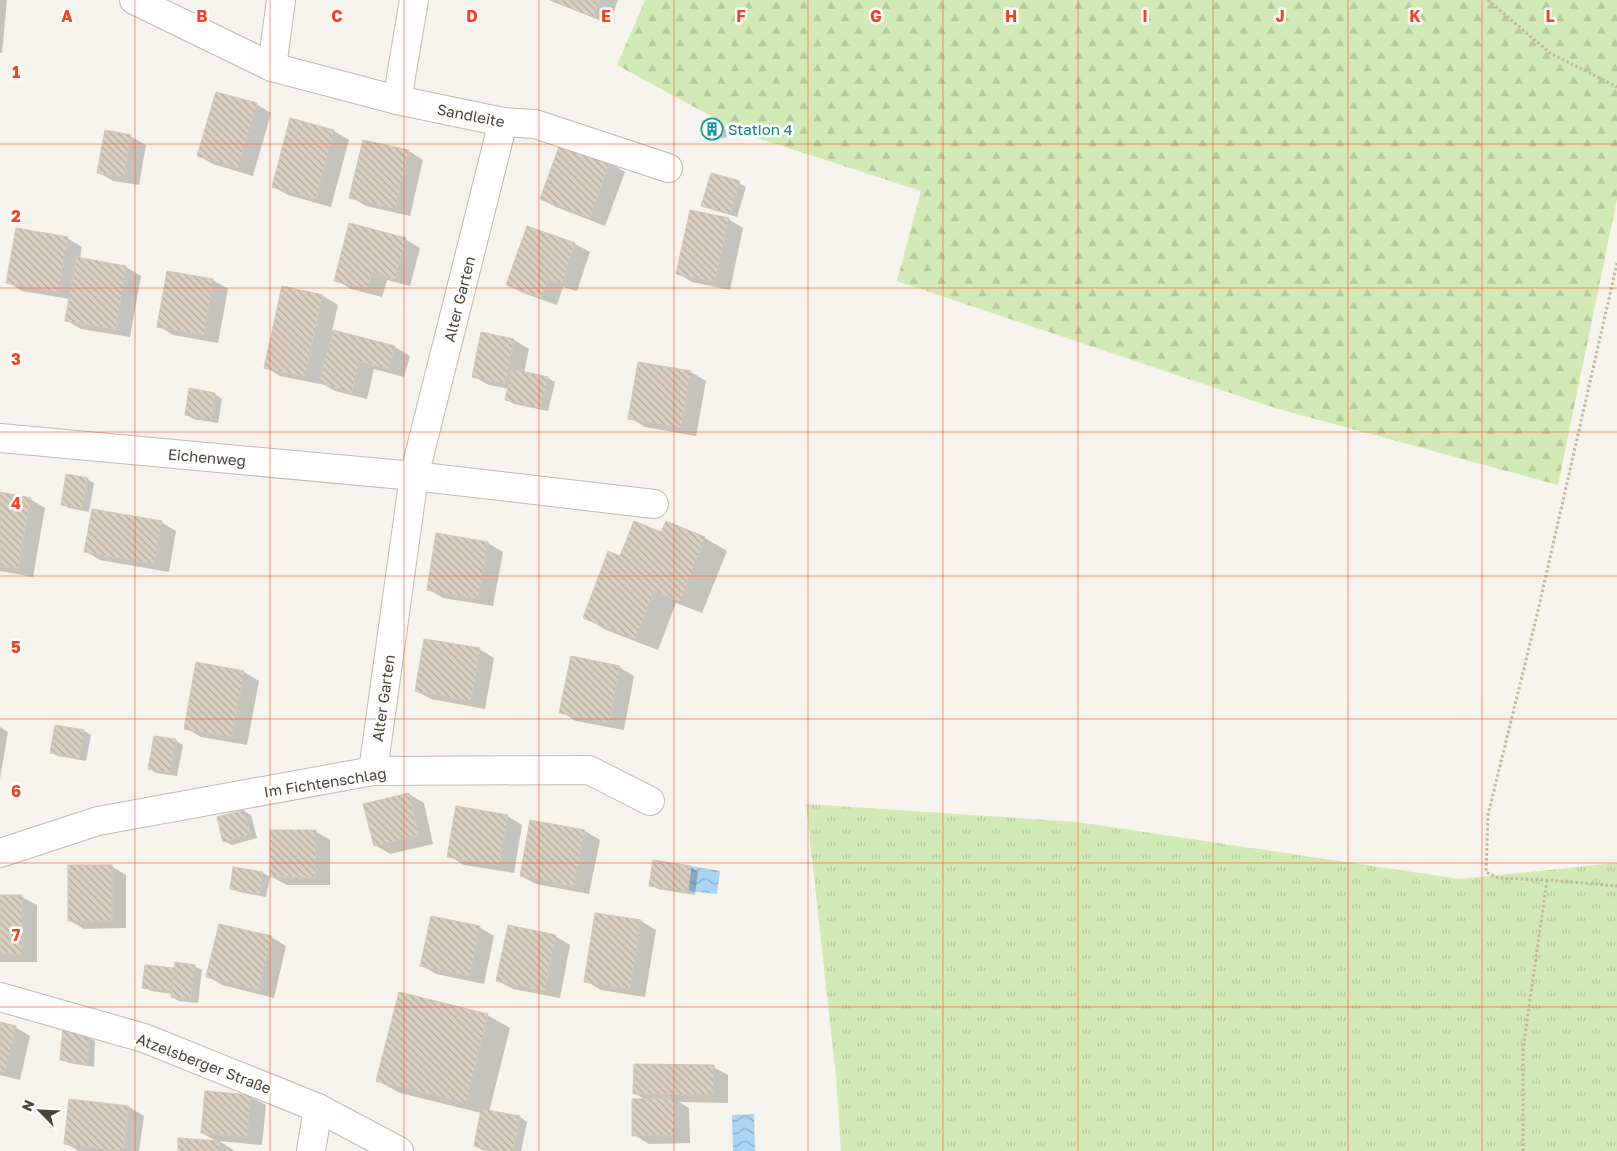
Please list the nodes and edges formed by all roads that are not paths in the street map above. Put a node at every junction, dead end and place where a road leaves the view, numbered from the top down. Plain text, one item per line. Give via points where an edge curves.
1 (134, 0) edge
2 (281, 0) edge
3 (414, 0) edge
4 (272, 67) junction
5 (397, 100) junction
6 (503, 122) junction
7 (668, 168) dead end
8 (0, 438) edge
9 (414, 476) junction
10 (654, 504) dead end
11 (373, 771) junction
12 (650, 801) dead end
13 (0, 853) edge
14 (0, 997) edge
15 (318, 1108) junction
16 (311, 1151) edge
17 (399, 1151) edge

1 - 4 street, Sandleite
2 - 4 street
3 - 5 street
4 - 5 street, Sandleite
5 - 6 street, Sandleite
6 - 7 street, Sandleite via 535,124
6 - 9 street, Alter Garten
8 - 9 street, Eichenweg
9 - 10 street
9 - 11 street, Alter Garten
11 - 12 street, Im Fichtenschlag via 589,770
11 - 13 street, Im Fichtenschlag via 98,821
14 - 15 street, Atzelsberger Straße via 144,1038
15 - 16 street
15 - 17 street, Atzelsberger Straße

